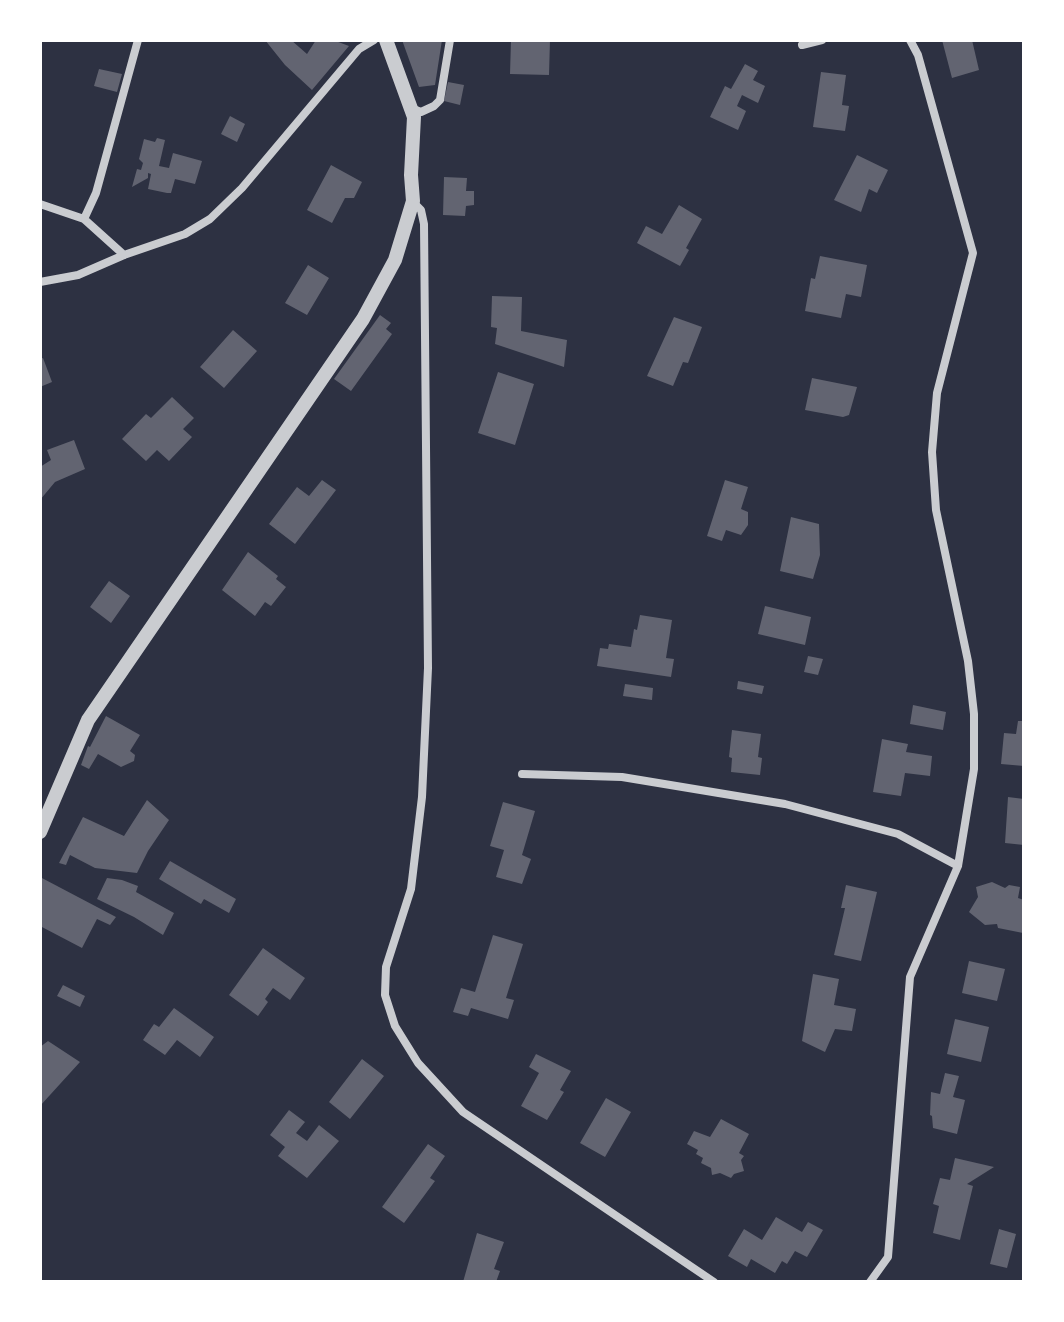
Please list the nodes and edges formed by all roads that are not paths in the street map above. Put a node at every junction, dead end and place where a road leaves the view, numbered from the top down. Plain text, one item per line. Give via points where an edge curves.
1 (138, 40) edge
2 (374, 40) edge
3 (386, 40) edge
4 (450, 40) edge
5 (822, 40) edge
6 (910, 40) edge
7 (802, 45) dead end
8 (411, 108) junction
9 (413, 201) junction
10 (40, 204) edge
11 (84, 219) junction
12 (124, 255) junction
13 (40, 282) edge
14 (522, 774) dead end
15 (40, 832) edge
16 (958, 866) junction
17 (714, 1282) edge
18 (870, 1282) edge

1 - 11 street
2 - 12 street via 359,49 210,219 185,234
3 - 8 street
4 - 8 street via 440,100 421,112
5 - 7 street
6 - 16 street via 973,253 937,393 932,452 936,510 974,714 974,769
8 - 9 street
9 - 15 street via 395,260 363,319 88,720
9 - 17 street via 424,224 428,668 411,889 386,967 385,995 395,1026 418,1063 463,1112
10 - 11 street
11 - 12 street
12 - 13 street via 78,275
14 - 16 street via 622,777 785,804 898,834
16 - 18 street via 910,977 888,1257

